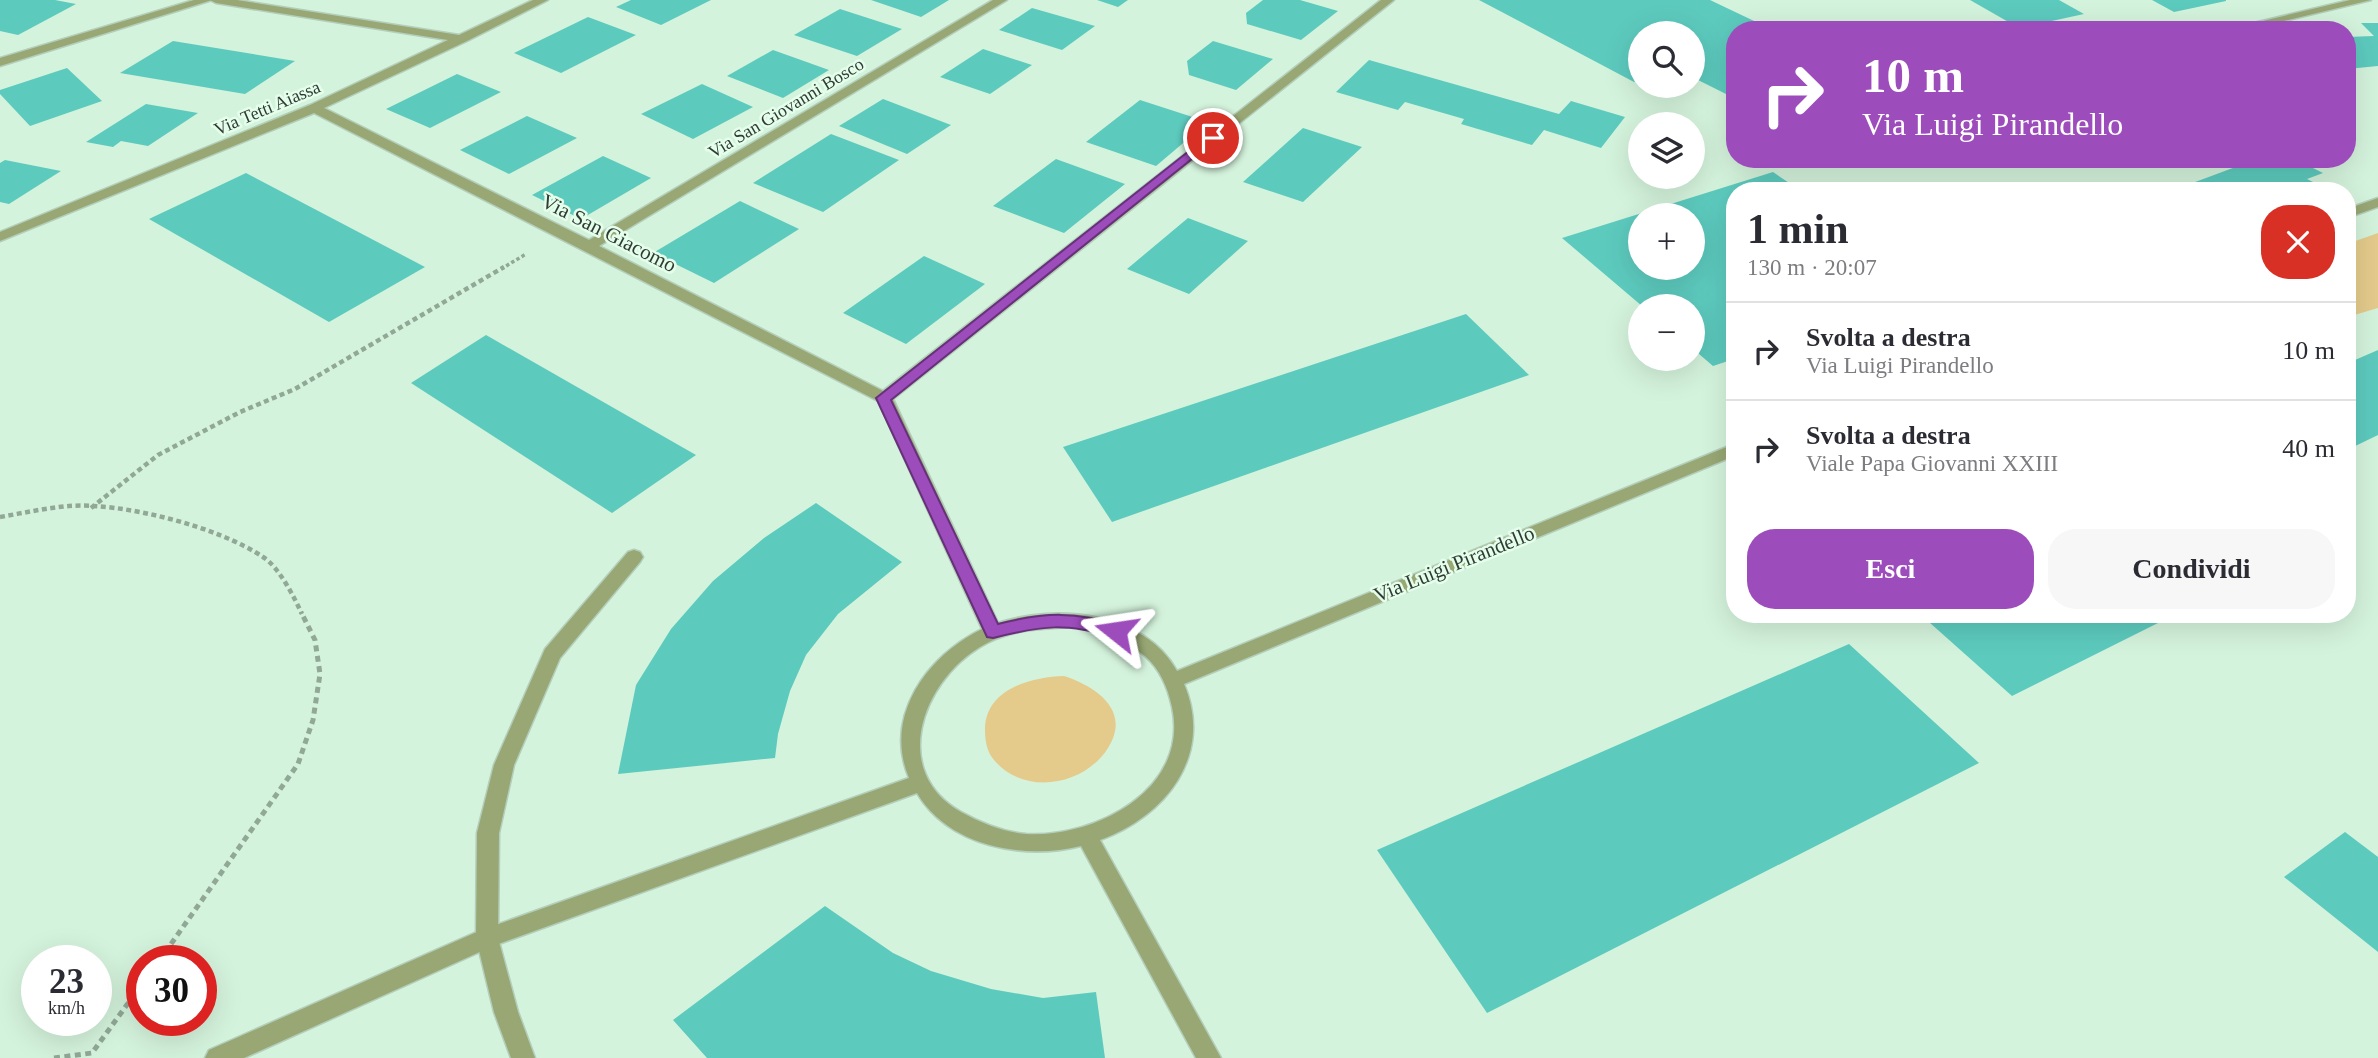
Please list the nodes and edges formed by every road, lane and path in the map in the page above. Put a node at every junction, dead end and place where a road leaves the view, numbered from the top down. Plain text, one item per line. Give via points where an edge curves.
1 (206, 0) edge
2 (216, 0) edge
3 (542, 0) edge
4 (1001, 0) edge
5 (1388, 0) edge
6 (2365, 0) edge
7 (248, 2) edge
8 (2271, 21) edge
9 (463, 39) junction
10 (0, 62) edge
11 (314, 108) junction
12 (2378, 202) edge
13 (2356, 211) edge
14 (563, 233) junction
15 (0, 237) edge
16 (589, 246) junction
17 (884, 398) junction
18 (1726, 453) edge
19 (91, 508) junction
20 (0, 517) edge
21 (634, 557) dead end
22 (993, 632) junction
23 (1174, 680) junction
24 (920, 783) junction
25 (1087, 836) junction
26 (487, 938) junction
27 (170, 945) edge
28 (126, 1007) edge
29 (93, 1055) edge
30 (54, 1058) edge
31 (217, 1058) edge
32 (523, 1058) edge
33 (1209, 1058) edge

1 - 10 street
2 - 7 street
3 - 9 street, Via Tetti Aiassa
4 - 16 street, Via San Giovanni Bosco
5 - 17 street
6 - 8 street
7 - 9 street
9 - 11 street, Via Tetti Aiassa
11 - 14 street, Via San Giacomo
11 - 15 street, Via Tetti Aiassa
12 - 13 street
14 - 16 street, Via San Giacomo
14 - 19 path via 295,389 158,455
16 - 17 street, Via San Giacomo
17 - 22 street
18 - 23 street, Via Luigi Pirandello
19 - 20 path via 71,506
19 - 27 path via 157,515 209,531 265,558 292,593 314,640 320,674 313,720 298,764
21 - 26 street via 552,654 503,765 488,833
22 - 23 street via 1034,621 1077,620 1116,631 1150,651
22 - 24 street via 957,652 930,679 913,713 909,748
23 - 25 street via 1185,714 1181,751 1163,787 1130,816
24 - 25 street via 948,815 988,836 1037,843
24 - 26 street
25 - 33 street
26 - 31 street
26 - 32 street
28 - 29 path
29 - 30 path

